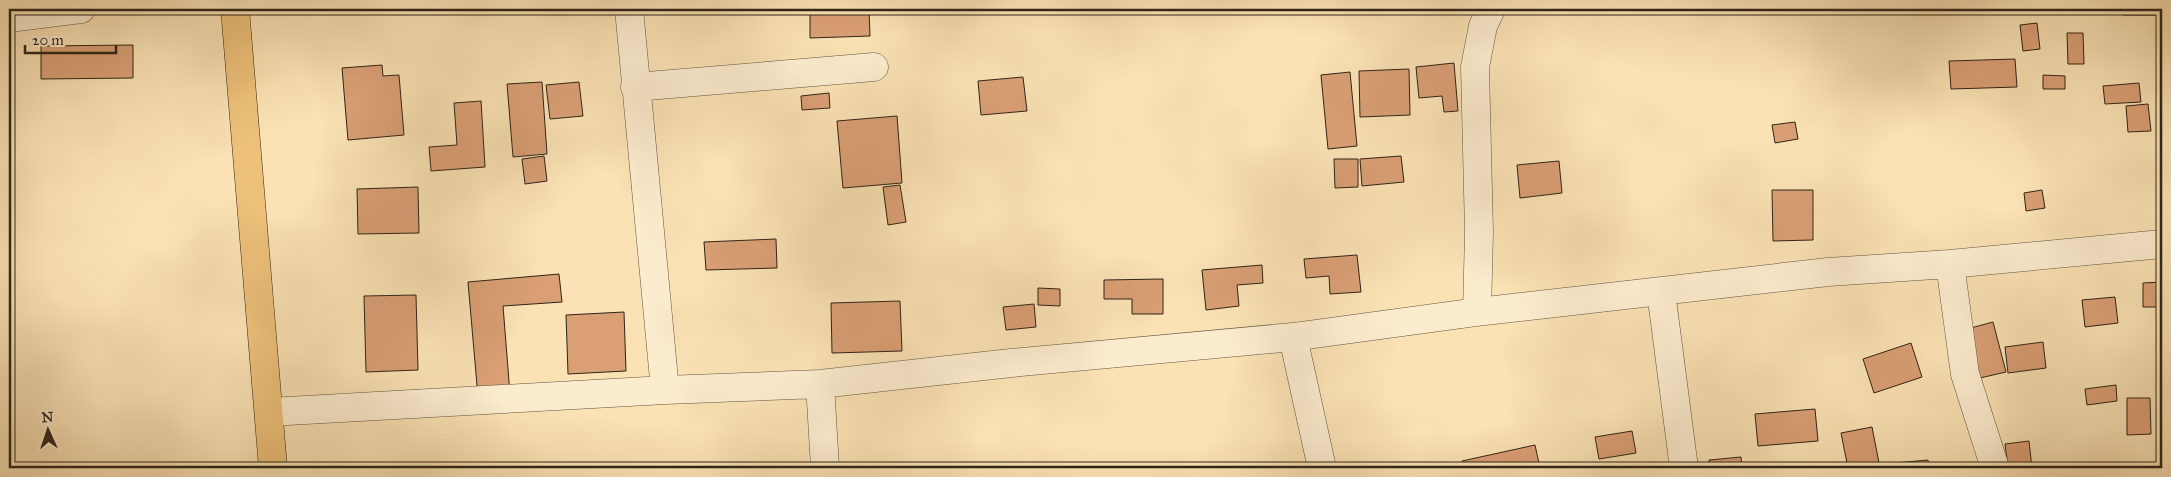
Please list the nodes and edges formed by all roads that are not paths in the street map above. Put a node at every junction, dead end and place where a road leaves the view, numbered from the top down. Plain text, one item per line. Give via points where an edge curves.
1 (81, 9) edge
2 (235, 9) edge
3 (629, 9) edge
4 (1491, 9) edge
5 (9, 18) edge
6 (874, 67) dead end
7 (635, 87) junction
8 (2162, 244) edge
9 (1950, 264) junction
10 (1661, 292) junction
11 (1477, 312) junction
12 (1293, 337) junction
13 (820, 384) junction
14 (665, 390) junction
15 (269, 412) junction
16 (273, 468) edge
17 (825, 468) edge
18 (1322, 468) edge
19 (1684, 468) edge
20 (1995, 468) edge

1 - 5 street
2 - 15 main road
3 - 7 street
4 - 11 street via 1475,67 1479,232
6 - 7 street
7 - 14 street
8 - 9 street
9 - 10 street via 1828,272
9 - 20 street via 1966,374
10 - 11 street
10 - 19 street
11 - 12 street
12 - 13 street
12 - 18 street
13 - 14 street
13 - 17 street
14 - 15 street
15 - 16 main road

